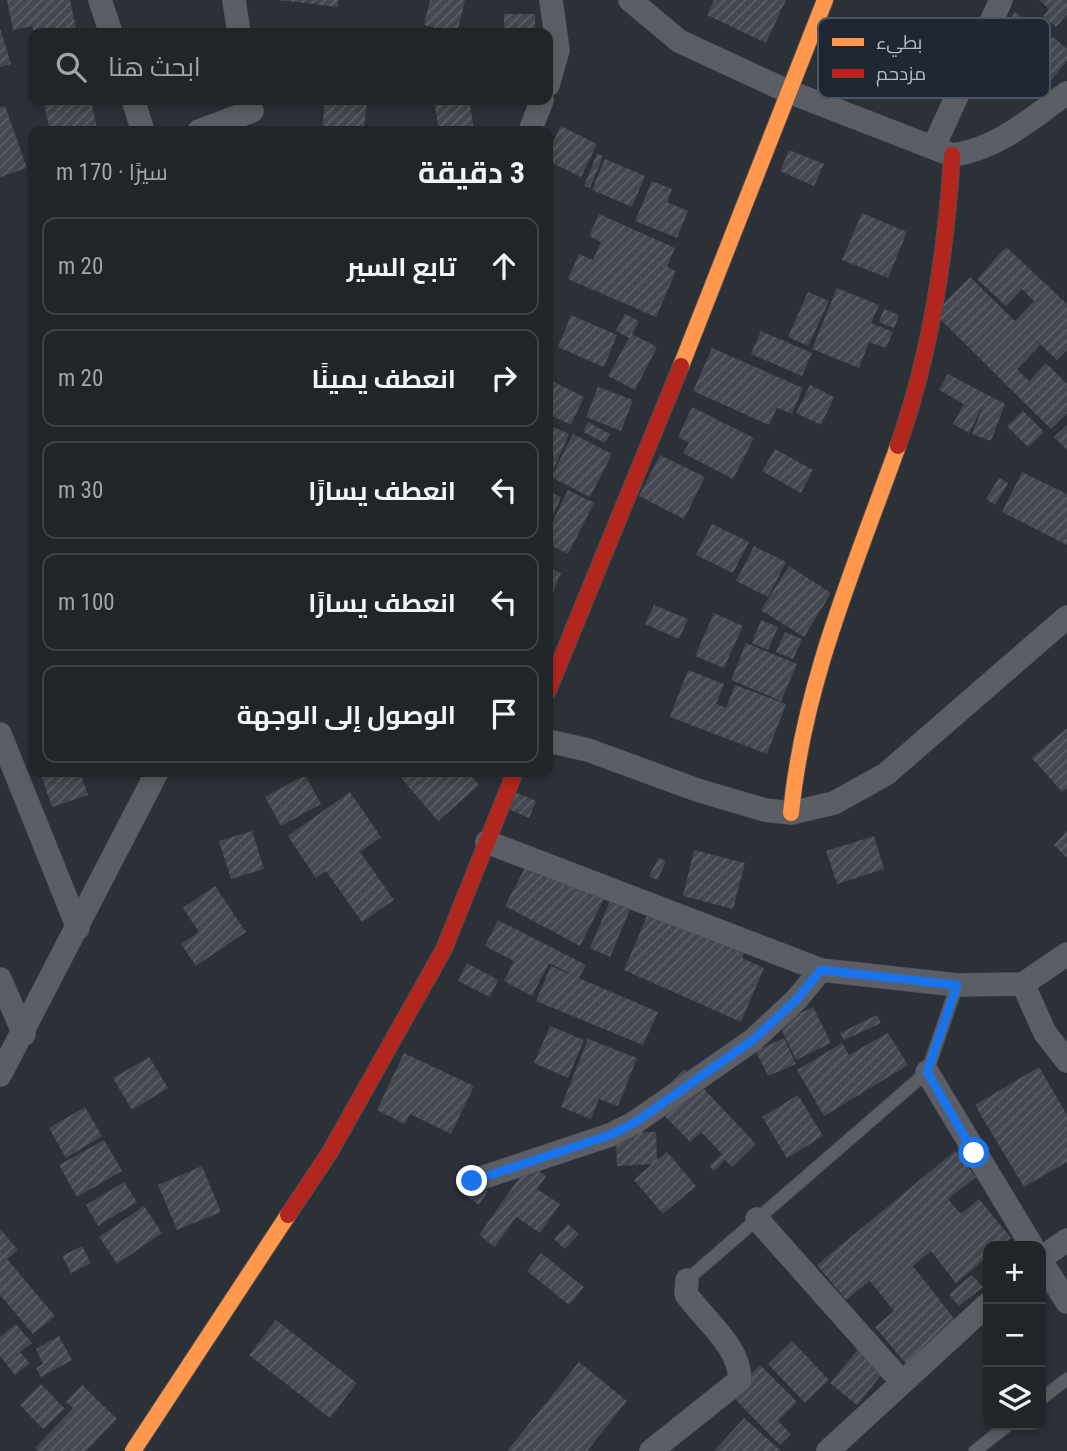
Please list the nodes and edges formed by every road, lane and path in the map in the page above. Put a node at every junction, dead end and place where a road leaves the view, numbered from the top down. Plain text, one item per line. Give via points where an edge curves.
1 (100, 0) edge
2 (234, 0) edge
3 (551, 0) edge
4 (630, 0) edge
5 (825, 0) edge
6 (1000, 0) edge
7 (993, 18) edge
8 (109, 28) edge
9 (238, 28) edge
10 (553, 68) edge
11 (787, 91) junction
12 (1067, 93) edge
13 (963, 98) edge
14 (135, 105) edge
15 (540, 105) edge
16 (252, 114) edge
17 (141, 126) edge
18 (215, 126) edge
19 (532, 126) edge
20 (943, 150) junction
21 (1067, 617) edge
22 (553, 679) edge
23 (0, 734) edge
24 (553, 742) edge
25 (154, 777) edge
26 (513, 777) edge
27 (791, 813) junction
28 (487, 842) junction
29 (78, 928) junction
30 (1067, 954) edge
31 (821, 970) junction
32 (0, 979) edge
33 (1023, 984) junction
34 (957, 985) junction
35 (24, 1034) junction
36 (1067, 1061) edge
37 (927, 1072) junction
38 (0, 1075) edge
39 (472, 1181) dead end
40 (757, 1219) junction
41 (1067, 1240) edge
42 (1029, 1241) edge
43 (1046, 1255) edge
44 (1046, 1267) edge
45 (687, 1280) joint
46 (1067, 1303) edge
47 (983, 1309) edge
48 (1067, 1379) edge
49 (902, 1382) junction
50 (1046, 1395) edge
51 (1002, 1430) edge
52 (133, 1451) edge
53 (651, 1451) edge
54 (828, 1451) edge
55 (975, 1451) edge

1 - 8 street
2 - 9 street
3 - 10 street via 558,50
4 - 11 street via 679,41
5 - 11 main road
6 - 7 street
11 - 20 street
11 - 22 main road via 648,450
12 - 20 street via 1003,137 965,153
13 - 20 street
14 - 17 street
15 - 19 street
16 - 18 street
20 - 27 main road via 947,239 918,379 806,711
21 - 27 street via 886,774 834,803
23 - 29 street
24 - 27 street via 588,750 744,806
25 - 29 street
26 - 28 main road
28 - 31 street
28 - 52 main road via 444,950 330,1152
29 - 35 street
30 - 33 street
31 - 34 street
31 - 39 street via 753,1040 634,1123
32 - 35 street
33 - 34 street
33 - 36 street via 1045,1033
34 - 37 lane
35 - 38 street
37 - 40 lane
37 - 42 street
40 - 45 lane
40 - 49 street
41 - 43 street
44 - 46 street
45 - 53 street via 686,1294 729,1345 740,1368 740,1380
47 - 49 street
48 - 50 lane
49 - 54 street
51 - 55 lane

